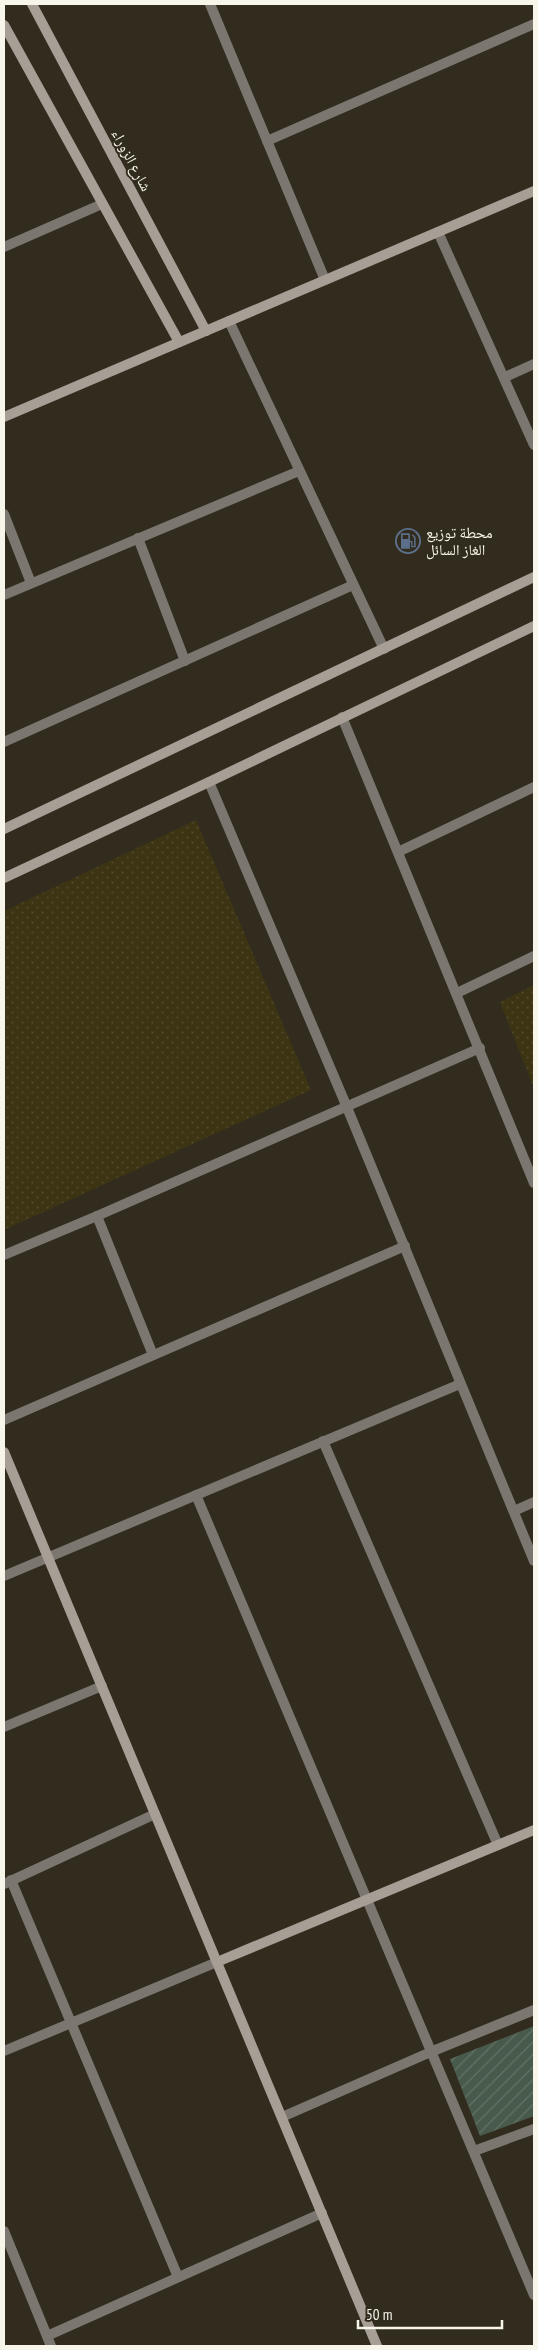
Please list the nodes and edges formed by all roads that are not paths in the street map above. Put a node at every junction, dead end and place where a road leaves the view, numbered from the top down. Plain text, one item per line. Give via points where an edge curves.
1 (32, 4) edge
2 (213, 5) edge
3 (534, 24) edge
4 (4, 25) edge
5 (267, 141) junction
6 (534, 191) edge
7 (102, 204) junction
8 (438, 232) junction
9 (4, 247) edge
10 (324, 280) junction
11 (229, 321) junction
12 (206, 331) junction
13 (179, 342) junction
14 (534, 364) edge
15 (505, 377) junction
16 (4, 417) edge
17 (534, 445) edge
18 (298, 471) junction
19 (4, 514) edge
20 (138, 538) junction
21 (534, 577) edge
22 (31, 583) junction
23 (353, 585) junction
24 (4, 594) edge
25 (534, 626) edge
26 (384, 649) junction
27 (185, 660) junction
28 (342, 716) junction
29 (4, 742) edge
30 (209, 782) junction
31 (534, 787) edge
32 (4, 829) edge
33 (398, 852) junction
34 (4, 878) edge
35 (534, 956) edge
36 (457, 993) junction
37 (480, 1048) junction
38 (346, 1105) junction
39 (534, 1182) edge
40 (97, 1216) junction
41 (405, 1246) junction
42 (4, 1255) edge
43 (153, 1355) junction
44 (460, 1384) junction
45 (4, 1420) edge
46 (323, 1441) junction
47 (4, 1452) edge
48 (196, 1495) junction
49 (534, 1502) edge
50 (514, 1512) junction
51 (48, 1557) junction
52 (534, 1561) edge
53 (4, 1576) edge
54 (102, 1686) junction
55 (4, 1727) edge
56 (155, 1814) junction
57 (534, 1830) edge
58 (498, 1845) junction
59 (8, 1882) edge
60 (367, 1900) junction
61 (217, 1962) junction
62 (534, 2010) edge
63 (71, 2023) junction
64 (4, 2051) edge
65 (433, 2051) junction
66 (282, 2118) junction
67 (534, 2129) edge
68 (474, 2151) junction
69 (322, 2213) junction
70 (4, 2231) edge
71 (178, 2277) junction
72 (533, 2289) edge
73 (47, 2336) junction
74 (51, 2346) edge
75 (376, 2346) edge

1 - 12 street, شارع الزوراء
2 - 5 street
3 - 5 street
4 - 7 street
5 - 10 street
6 - 8 street
7 - 9 street
7 - 13 street
8 - 10 street
8 - 15 street
10 - 11 street
11 - 12 street
11 - 18 street
12 - 13 street
13 - 16 street
14 - 15 street
15 - 17 street
18 - 20 street
18 - 23 street
19 - 22 street
20 - 22 street
20 - 27 street
21 - 26 street
22 - 24 street
23 - 26 street
23 - 27 street
25 - 28 street
26 - 32 street
27 - 29 street
28 - 30 street
28 - 33 street
30 - 34 street
30 - 38 street
31 - 33 street
33 - 36 street
35 - 36 street
36 - 37 street
37 - 38 street
37 - 39 street
38 - 40 street
38 - 41 street
40 - 42 street
40 - 43 street
41 - 43 street
41 - 44 street
43 - 45 street
44 - 46 street
44 - 50 street
46 - 48 street
46 - 58 street
47 - 51 street
48 - 51 street
48 - 60 street
49 - 50 street
50 - 52 street
51 - 53 street
51 - 54 street
54 - 55 street
54 - 56 street
56 - 59 street
56 - 61 street
57 - 58 street
58 - 60 street
59 - 63 street
60 - 61 street
60 - 65 street
61 - 63 street
61 - 66 street
62 - 65 street
63 - 64 street
63 - 71 street
65 - 66 street
65 - 68 street
66 - 69 street
67 - 68 street
68 - 72 street
69 - 71 street
69 - 75 street
70 - 73 street
71 - 73 street
73 - 74 street

